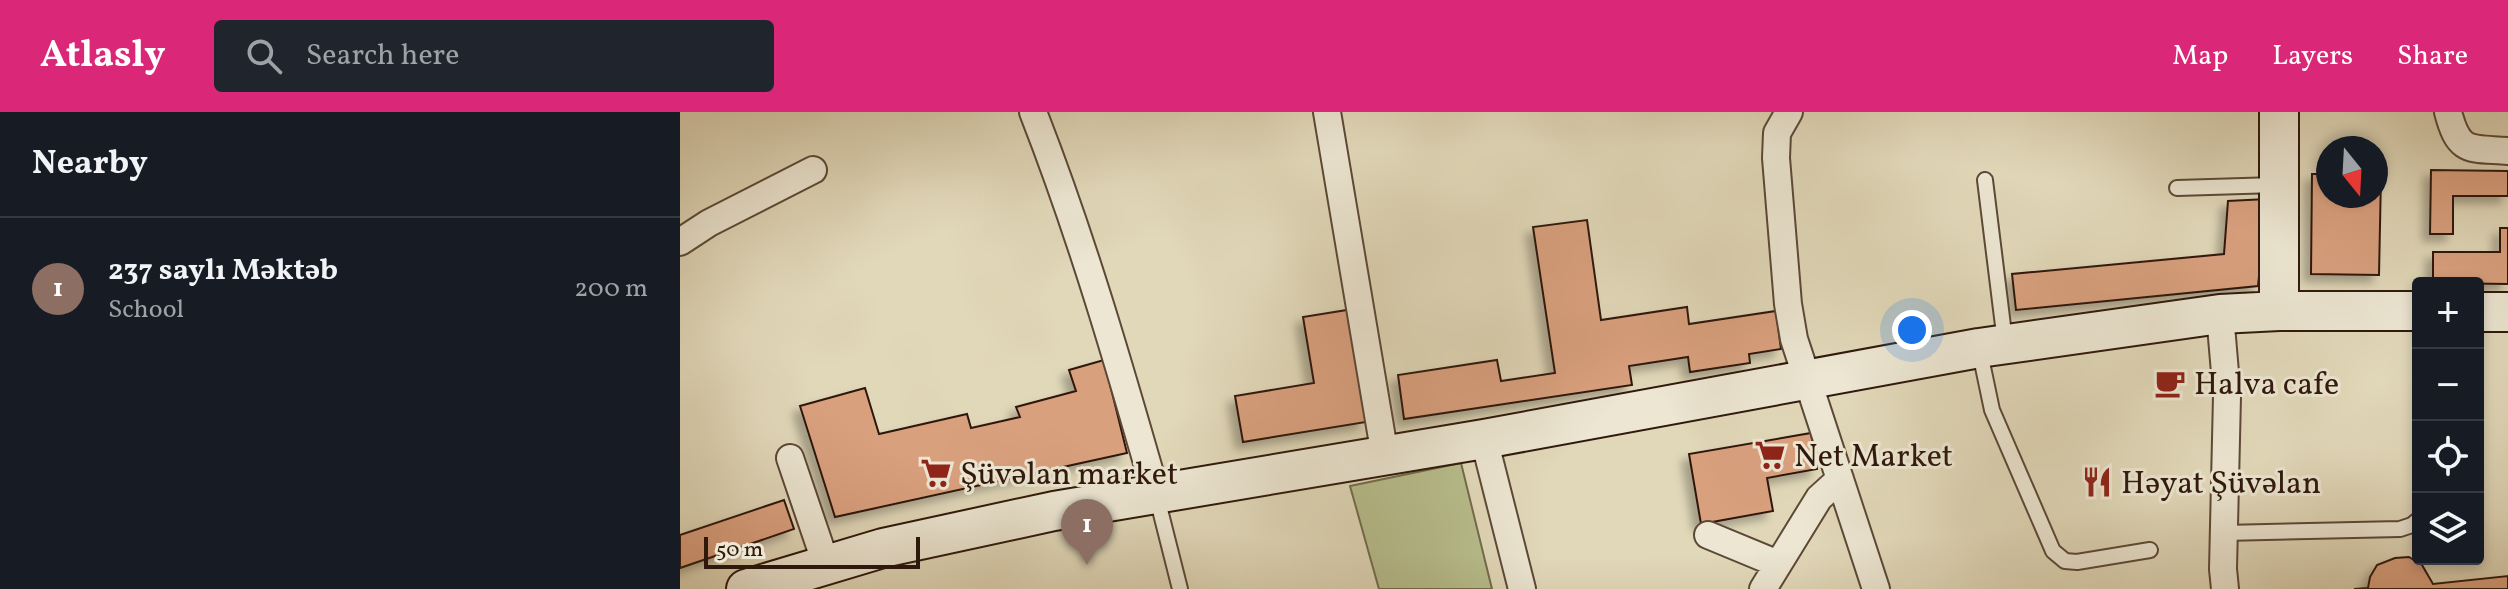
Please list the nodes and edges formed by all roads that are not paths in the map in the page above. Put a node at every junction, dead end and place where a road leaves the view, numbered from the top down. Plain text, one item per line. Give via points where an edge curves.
1 (1033, 112) edge
2 (1327, 112) edge
3 (1789, 112) edge
4 (2279, 112) edge
5 (2448, 112) edge
6 (2508, 151) edge
7 (813, 170) dead end
8 (1985, 180) dead end
9 (2281, 185) junction
10 (2177, 188) dead end
11 (680, 242) edge
12 (2279, 311) junction
13 (2412, 311) edge
14 (2484, 312) edge
15 (2508, 312) edge
16 (2220, 314) junction
17 (1992, 346) junction
18 (1806, 380) junction
19 (1484, 439) junction
20 (1385, 456) junction
21 (790, 458) dead end
22 (1840, 479) junction
23 (1156, 494) junction
24 (2412, 525) edge
25 (2224, 533) junction
26 (1708, 535) dead end
27 (2150, 550) dead end
28 (826, 564) junction
29 (1778, 564) junction
30 (746, 589) edge
31 (1180, 589) edge
32 (1522, 589) edge
33 (1763, 589) edge
34 (1876, 589) edge
35 (2225, 589) edge

1 - 23 street via 1107,326
2 - 20 street
3 - 18 street via 1777,133 1776,158 1788,304
4 - 9 main road
5 - 6 street via 2464,145
7 - 11 street
8 - 17 lane
9 - 10 lane
9 - 12 main road
12 - 13 main road
12 - 16 main road
14 - 15 main road
16 - 17 main road
16 - 25 street via 2227,396
17 - 18 main road
17 - 27 lane via 1992,410 2053,551 2065,561 2077,562
18 - 19 main road
18 - 22 street
19 - 20 main road
19 - 32 street
20 - 23 main road
21 - 28 street
22 - 29 street via 1819,498
22 - 34 street
23 - 28 main road via 959,530
23 - 31 lane
24 - 25 lane
25 - 35 street
26 - 29 street
28 - 30 main road
29 - 33 street

